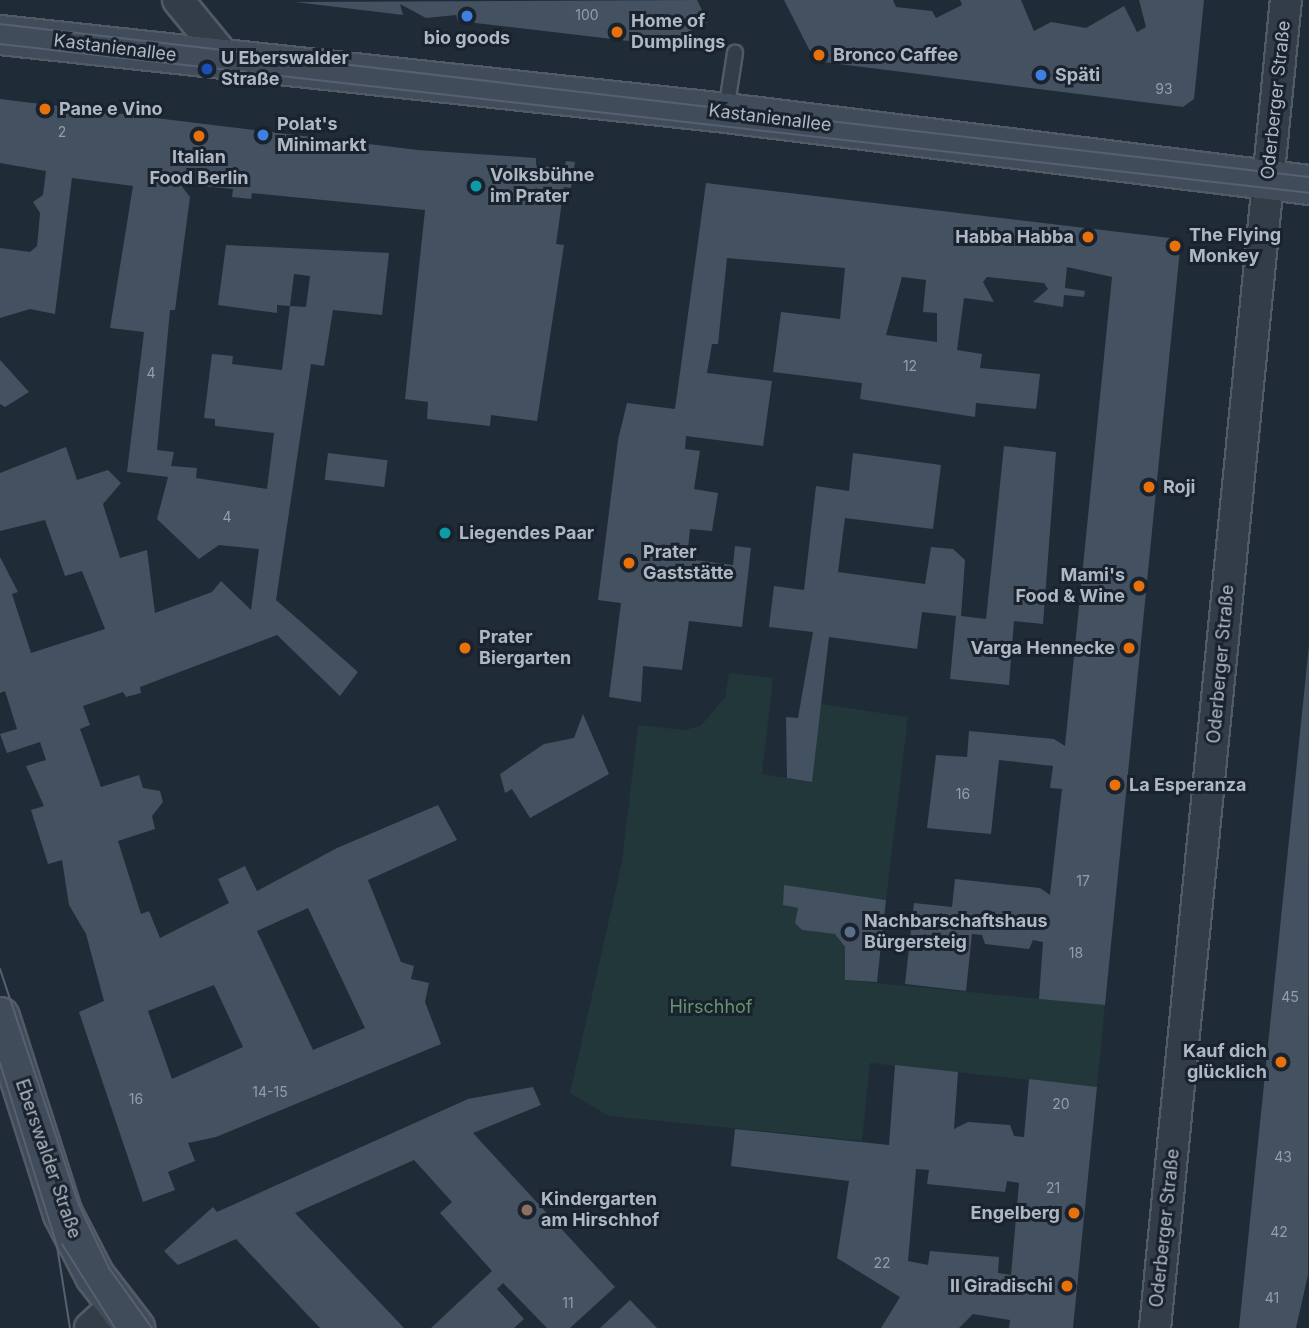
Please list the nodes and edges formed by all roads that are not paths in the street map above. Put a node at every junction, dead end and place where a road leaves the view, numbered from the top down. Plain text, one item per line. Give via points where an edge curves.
1 (178, 0) edge
2 (1286, 0) edge
3 (0, 35) edge
4 (735, 53) dead end
5 (229, 62) junction
6 (726, 113) junction
7 (1268, 180) junction
8 (1309, 185) edge
9 (0, 1017) edge
10 (113, 1321) edge
11 (1155, 1328) edge

1 - 5 street, Kastanienallee
2 - 7 street, Oderberger Straße
3 - 5 street, Kastanienallee
4 - 6 lane
5 - 6 street, Kastanienallee
6 - 7 street, Kastanienallee
7 - 8 street, Kastanienallee
7 - 11 street, Oderberger Straße
9 - 10 street, Eberswalder Straße via 63,1214

